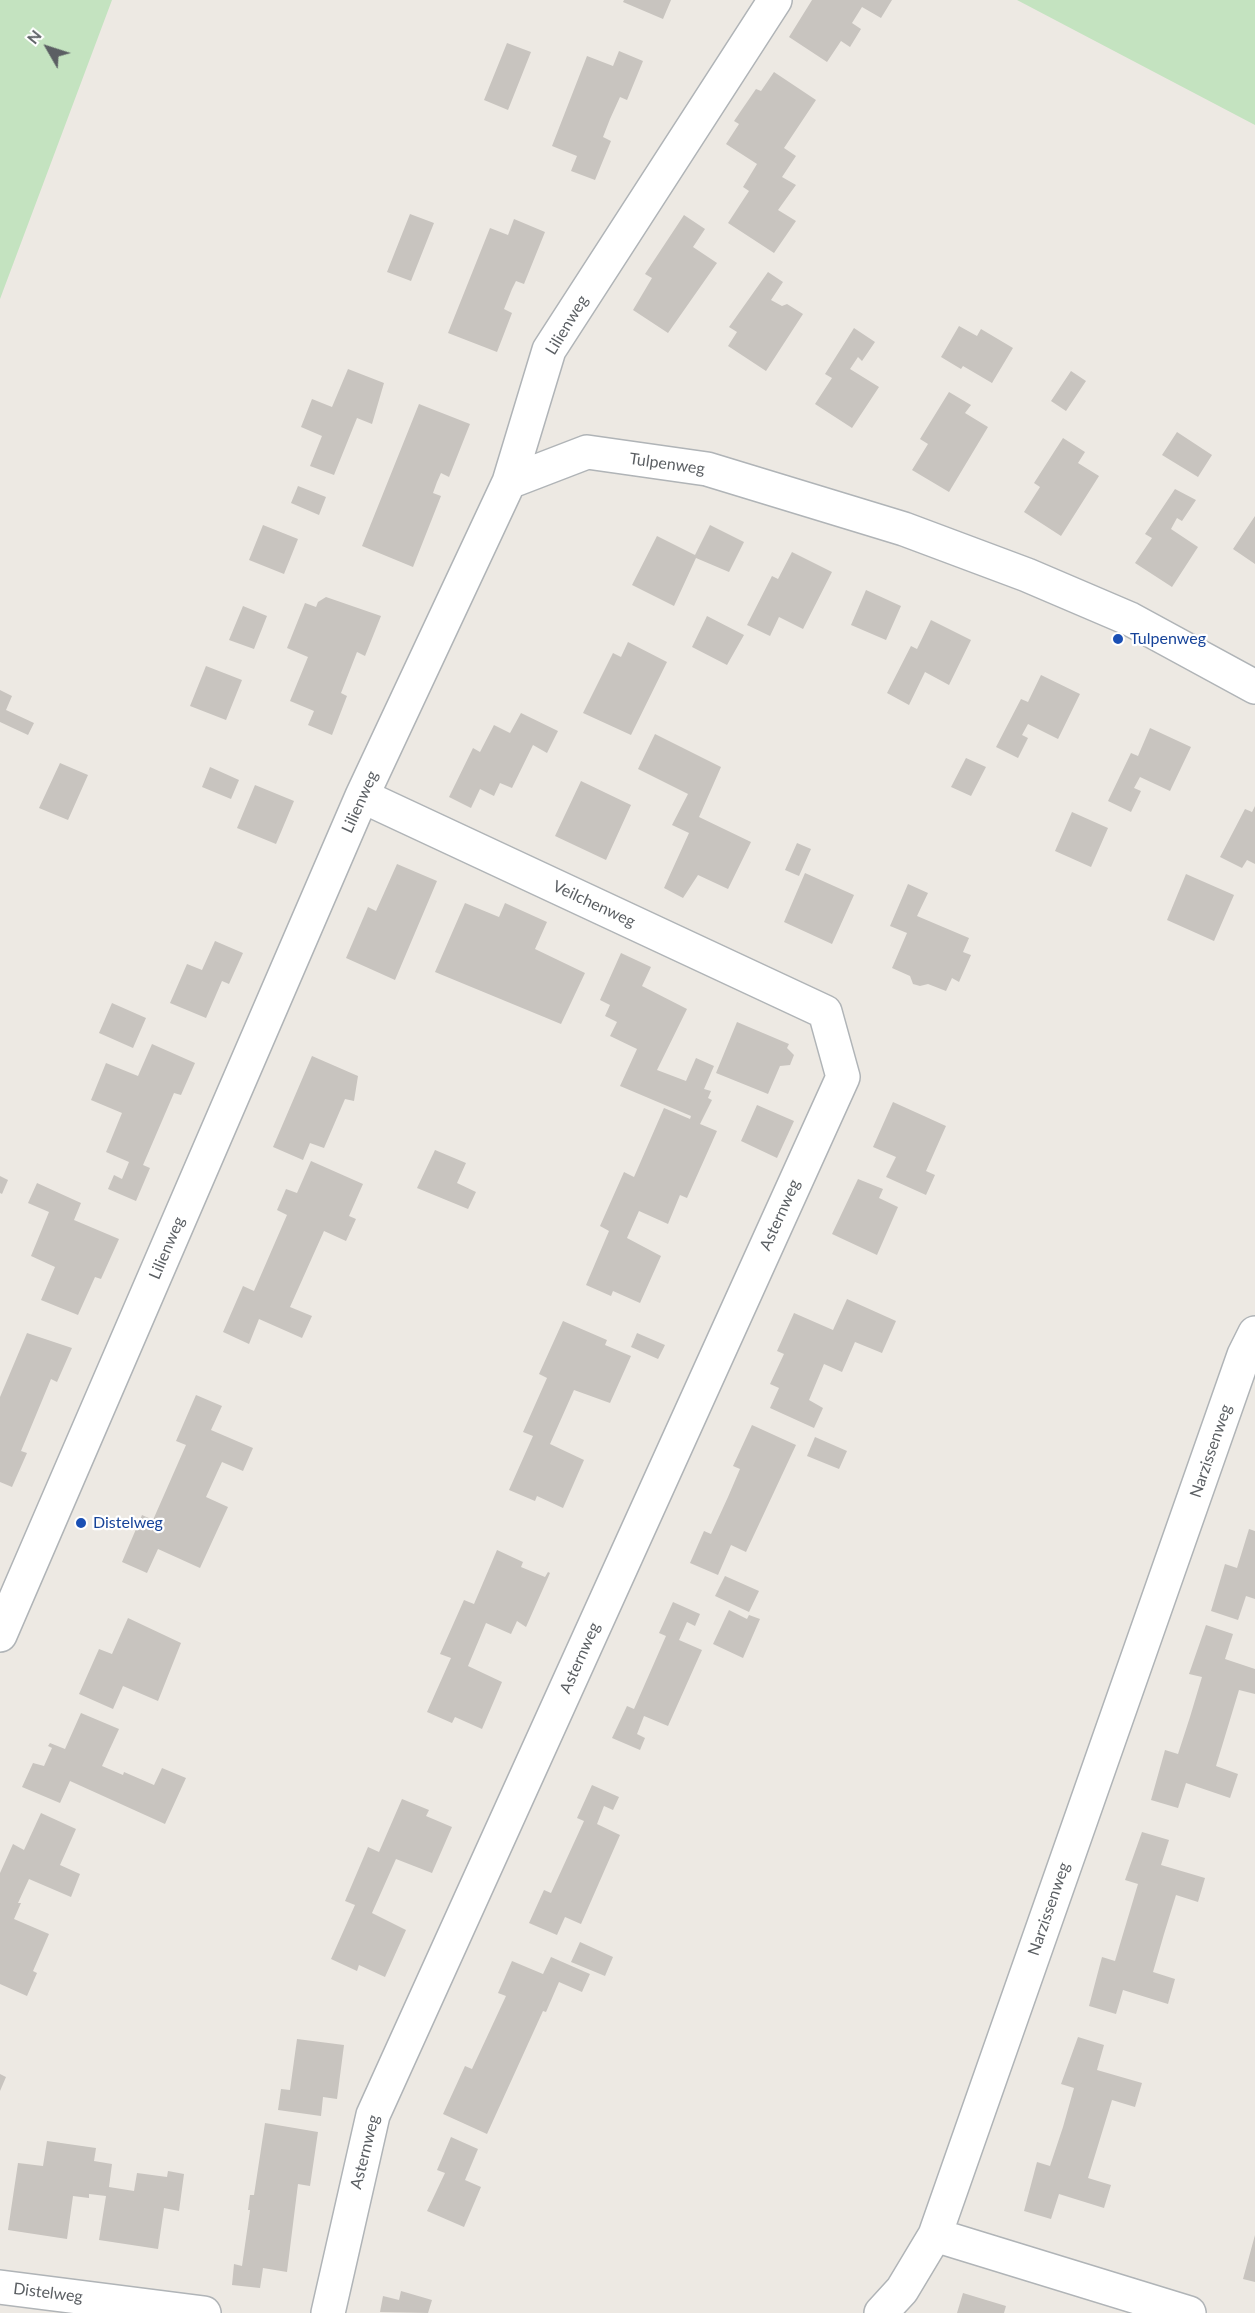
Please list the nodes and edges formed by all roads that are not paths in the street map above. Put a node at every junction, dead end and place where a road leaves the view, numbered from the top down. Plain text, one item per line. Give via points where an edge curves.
1 (775, 0) edge
2 (509, 482) junction
3 (1255, 687) edge
4 (362, 796) junction
5 (825, 1011) joint
6 (1255, 1333) edge
7 (0, 1635) edge
8 (934, 2235) junction
9 (0, 2287) edge
10 (204, 2313) edge
11 (328, 2313) edge
12 (881, 2313) edge
13 (1189, 2313) edge

1 - 2 street, Lilienweg via 549,350
2 - 3 street, Tulpenweg via 587,452 707,469 904,529 1027,575 1130,619
2 - 4 street, Lilienweg
4 - 5 street, Veilchenweg
4 - 7 street, Lilienweg
5 - 11 street, Asternweg via 843,1077 373,2115
6 - 8 street, Narzissenweg
8 - 12 street, Narzissenweg via 902,2290
8 - 13 street
9 - 10 street, Distelweg

